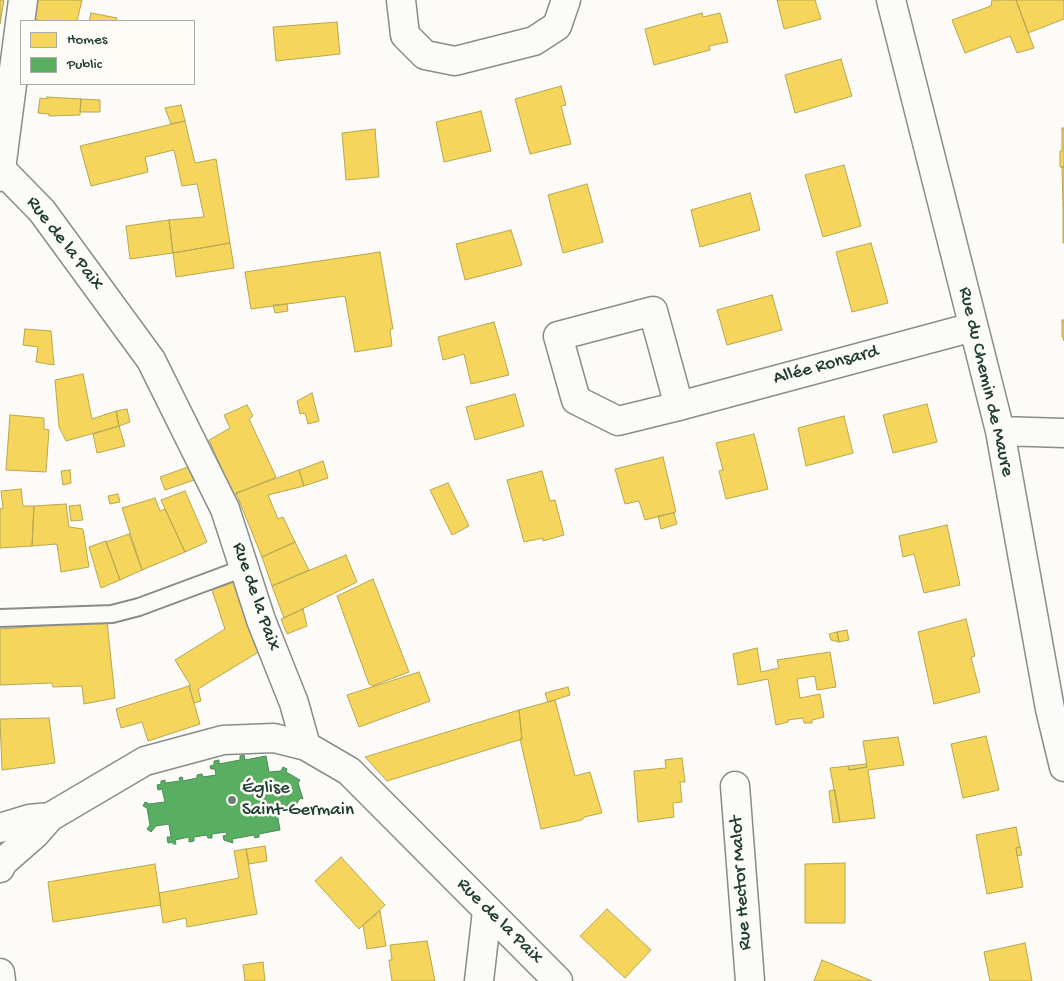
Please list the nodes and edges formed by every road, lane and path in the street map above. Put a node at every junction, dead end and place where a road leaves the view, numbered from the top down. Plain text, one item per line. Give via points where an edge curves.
1 (22, 0) edge
2 (401, 0) edge
3 (566, 0) edge
4 (891, 0) edge
5 (0, 173) edge
6 (973, 327) junction
7 (679, 406) junction
8 (1000, 432) junction
9 (1064, 433) edge
10 (244, 568) junction
11 (0, 618) edge
12 (306, 746) junction
13 (1064, 765) edge
14 (735, 786) dead end
15 (50, 817) junction
16 (0, 828) edge
17 (0, 868) edge
18 (487, 911) junction
19 (0, 973) edge
20 (1, 981) edge
21 (479, 981) edge
22 (558, 981) edge
23 (750, 981) edge

1 - 5 street
2 - 3 street via 405,35 425,55 455,61 534,41 557,26
4 - 6 street, Rue du Chemin de Maure
5 - 10 street, Rue de la Paix via 42,212 151,360 225,509
6 - 7 street, Allée Ronsard
6 - 8 street, Rue du Chemin de Maure
7 - 7 street, Allée Ronsard via 653,311 558,336 576,400 618,421
8 - 9 street
8 - 13 street, Rue du Chemin de Maure via 1050,709
10 - 11 lane via 112,614
10 - 12 street, Rue de la Paix via 294,703
12 - 15 street via 274,738 214,742 145,762
12 - 18 street, Rue de la Paix via 349,771
14 - 23 street, Rue Hector Malot
15 - 16 street via 29,819
15 - 17 street
18 - 21 street
18 - 22 street, Rue de la Paix
19 - 20 street

